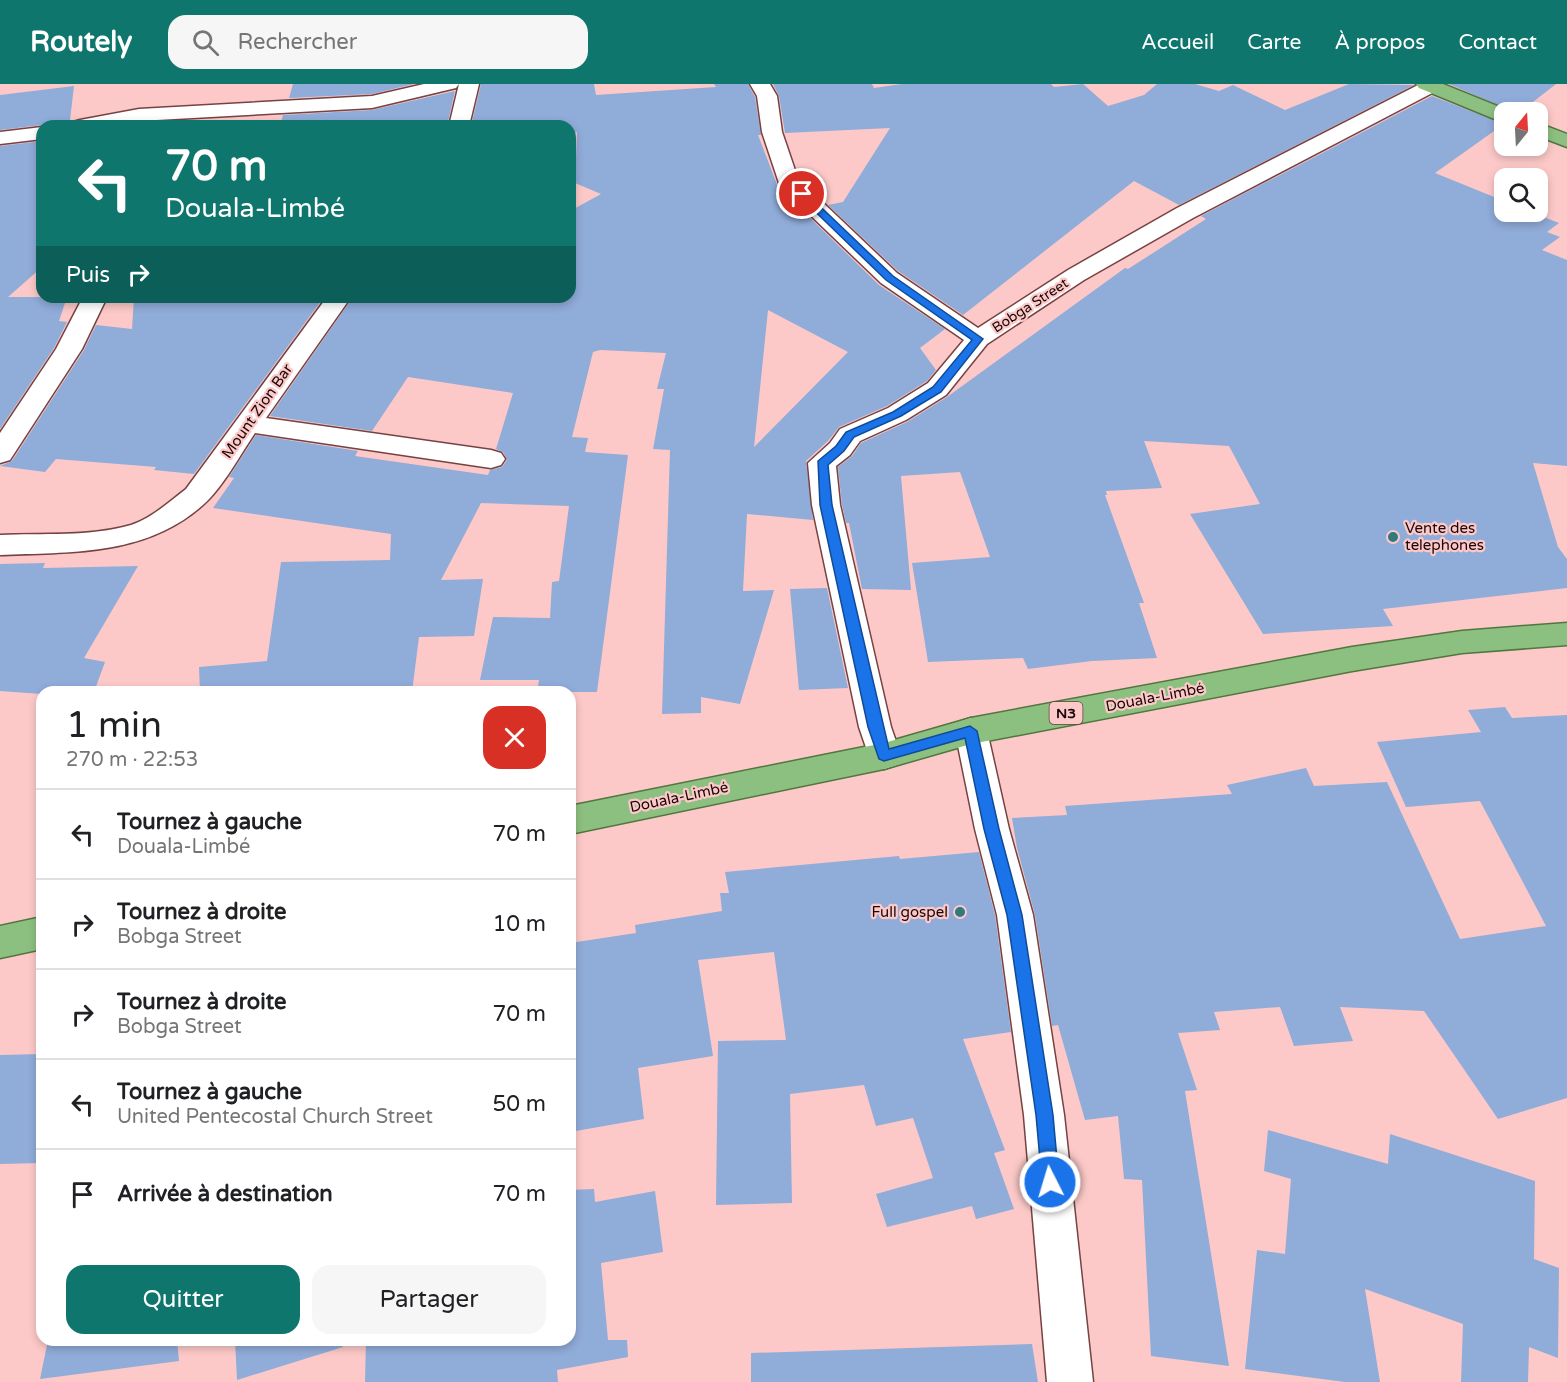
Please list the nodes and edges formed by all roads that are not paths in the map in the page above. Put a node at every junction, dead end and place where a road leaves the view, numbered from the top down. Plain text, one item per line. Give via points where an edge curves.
1 (449, 84) edge
2 (469, 84) edge
3 (760, 84) edge
4 (1428, 85) edge
5 (1494, 112) edge
6 (150, 120) edge
7 (460, 120) edge
8 (1548, 133) edge
9 (36, 134) edge
10 (0, 138) edge
11 (1567, 141) edge
12 (92, 303) edge
13 (335, 303) edge
14 (978, 339) junction
15 (249, 424) junction
16 (0, 454) edge
17 (491, 459) dead end
18 (0, 545) edge
19 (1567, 634) edge
20 (970, 731) junction
21 (884, 756) junction
22 (576, 819) edge
23 (36, 934) edge
24 (0, 942) edge
25 (1070, 1382) edge

1 - 6 street via 372,102
2 - 7 street
3 - 14 street via 767,96 772,132 788,181 889,278
4 - 5 highway
4 - 14 street, Bobga Street via 1185,213 1076,275
8 - 11 highway
9 - 10 street
12 - 16 street via 69,349
13 - 15 street, Mount Zion Bar
14 - 21 street, Bobga Street via 937,390 850,435 822,463 826,505
15 - 17 street
15 - 18 street, Mount Zion Bar via 196,496 169,518 134,534
19 - 20 highway, Douala-Limbé / N3 via 1462,642 1363,657
20 - 21 highway, Douala-Limbé / N3
20 - 25 street via 1017,927 1044,1115
21 - 22 highway, Douala-Limbé / N3
23 - 24 highway

